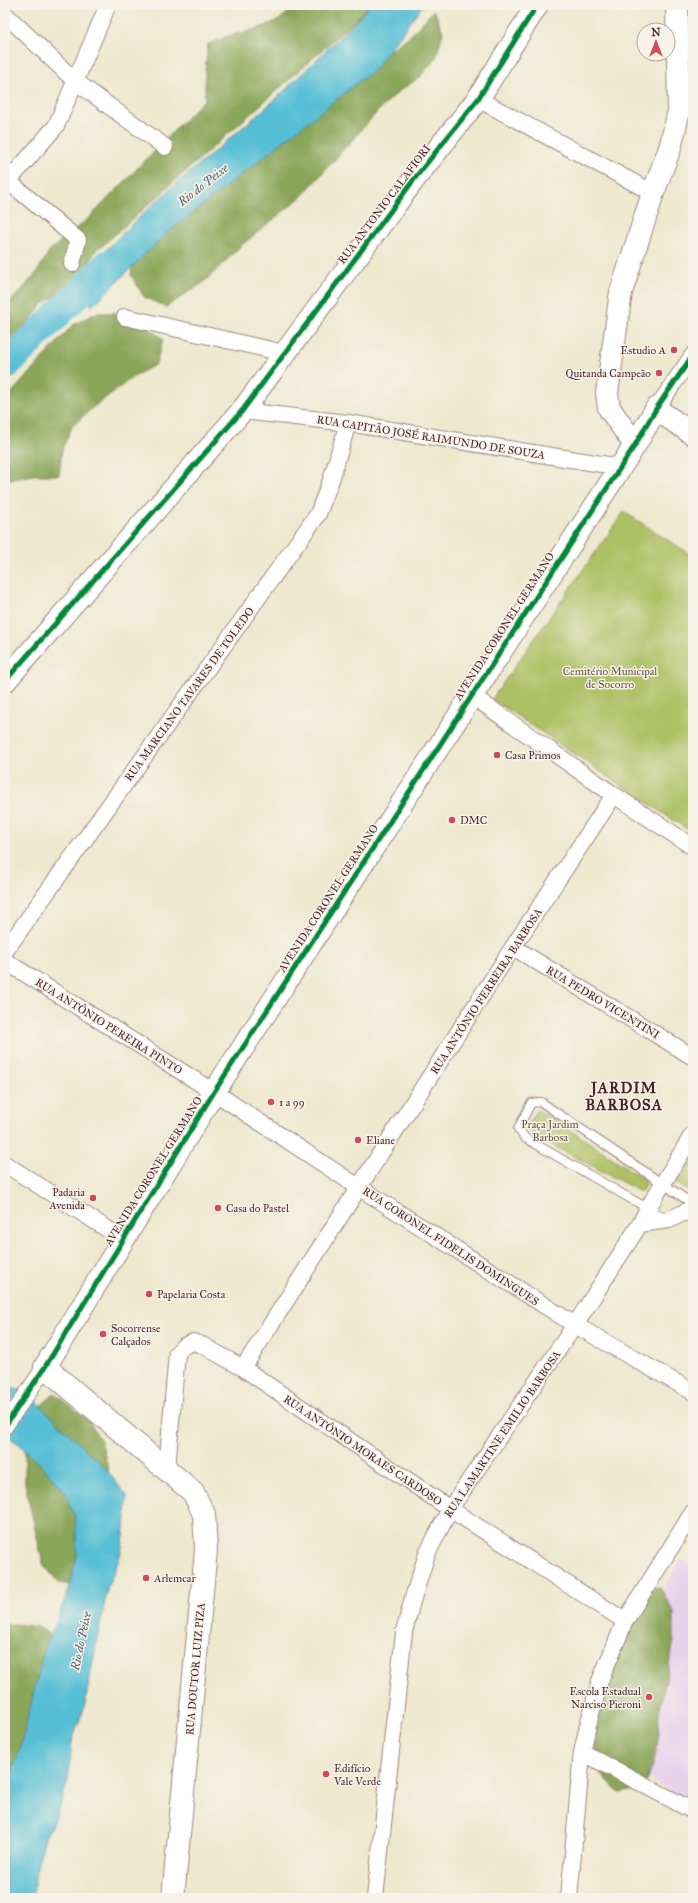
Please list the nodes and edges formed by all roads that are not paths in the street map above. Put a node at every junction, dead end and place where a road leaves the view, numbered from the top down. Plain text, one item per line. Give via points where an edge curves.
1 (108, 5) edge
2 (537, 5) edge
3 (677, 5) edge
4 (5, 14) edge
5 (75, 81) junction
6 (478, 99) junction
7 (165, 147) dead end
8 (7, 183) edge
9 (653, 193) junction
10 (72, 264) dead end
11 (125, 317) dead end
12 (284, 353) junction
13 (693, 355) edge
14 (656, 409) junction
15 (242, 411) junction
16 (348, 423) junction
17 (693, 434) edge
18 (634, 445) junction
19 (620, 467) junction
20 (5, 681) edge
21 (471, 695) junction
22 (614, 796) junction
23 (693, 847) edge
24 (513, 947) junction
25 (5, 951) edge
26 (5, 960) edge
27 (693, 1057) edge
28 (214, 1092) junction
29 (693, 1134) edge
30 (5, 1164) edge
31 (662, 1185) junction
32 (360, 1188) junction
33 (693, 1204) edge
34 (648, 1208) junction
35 (693, 1208) edge
36 (669, 1220) junction
37 (640, 1224) junction
38 (123, 1239) junction
39 (575, 1325) junction
40 (243, 1368) junction
41 (41, 1372) junction
42 (693, 1392) edge
43 (5, 1426) edge
44 (167, 1468) junction
45 (450, 1509) junction
46 (693, 1512) edge
47 (625, 1621) junction
48 (582, 1752) junction
49 (693, 1811) edge
50 (173, 1898) edge
51 (375, 1898) edge
52 (569, 1898) edge

1 - 5 street
2 - 6 street, RUA ANTONIO CALAFIORI
3 - 9 street via 679,111 670,148
4 - 5 street
5 - 7 street
5 - 8 street via 56,126
6 - 9 street
6 - 12 street, RUA ANTONIO CALAFIORI via 415,178
8 - 10 street via 78,240
9 - 18 street via 621,292 608,393 609,408
11 - 12 street
12 - 15 street, RUA ANTONIO CALAFIORI
13 - 14 street
14 - 17 street
14 - 18 street, AVENIDA CORONEL GERMANO
15 - 16 street, RUA CAPITÃO JOSÉ RAIMUNDO DE SOUZA
15 - 20 street, RUA ANTONIO CALAFIORI
16 - 19 street, RUA CAPITÃO JOSÉ RAIMUNDO DE SOUZA
16 - 25 street, RUA MARCIANO TAVARES DE TOLEDO via 318,514
18 - 19 street, AVENIDA CORONEL GERMANO
19 - 21 street, AVENIDA CORONEL GERMANO
21 - 22 street
21 - 28 street, AVENIDA CORONEL GERMANO
22 - 23 street
22 - 24 street, RUA ANTÔNIO FERREIRA BARBOSA
24 - 27 street, RUA PEDRO VICENTINI
24 - 32 street, RUA ANTÔNIO FERREIRA BARBOSA
26 - 28 street, RUA ANTÔNIO PEREIRA PINTO
28 - 32 street, RUA CORONEL FIDELIS DOMINGUES
28 - 38 street, AVENIDA CORONEL GERMANO
29 - 31 street, RUA LAMARTINE EMILIO BARBOSA
30 - 38 street
31 - 33 lane
31 - 34 street, RUA LAMARTINE EMILIO BARBOSA
31 - 34 lane via 541,1102 531,1103 518,1129 525,1138
32 - 39 street, RUA CORONEL FIDELIS DOMINGUES
32 - 40 street, RUA ANTÔNIO FERREIRA BARBOSA
34 - 36 lane
34 - 37 street, RUA LAMARTINE EMILIO BARBOSA
35 - 36 street
36 - 37 street
37 - 39 street, RUA LAMARTINE EMILIO BARBOSA
38 - 41 street, AVENIDA CORONEL GERMANO
39 - 42 street, RUA CORONEL FIDELIS DOMINGUES
39 - 45 street, RUA LAMARTINE EMILIO BARBOSA
40 - 44 street, RUA ANTÔNIO MORAES CARDOSO via 193,1342 177,1353
40 - 45 street, RUA ANTÔNIO MORAES CARDOSO
41 - 43 street
41 - 44 street, RUA DOUTOR LUIZ PIZA
44 - 50 street, RUA DOUTOR LUIZ PIZA via 193,1492 204,1514 206,1550
45 - 47 street, RUA ANTÔNIO MORAES CARDOSO
45 - 51 street, RUA LAMARTINE EMILIO BARBOSA via 427,1554 404,1632
46 - 47 street
47 - 48 street via 600,1681
48 - 49 street
48 - 52 street

